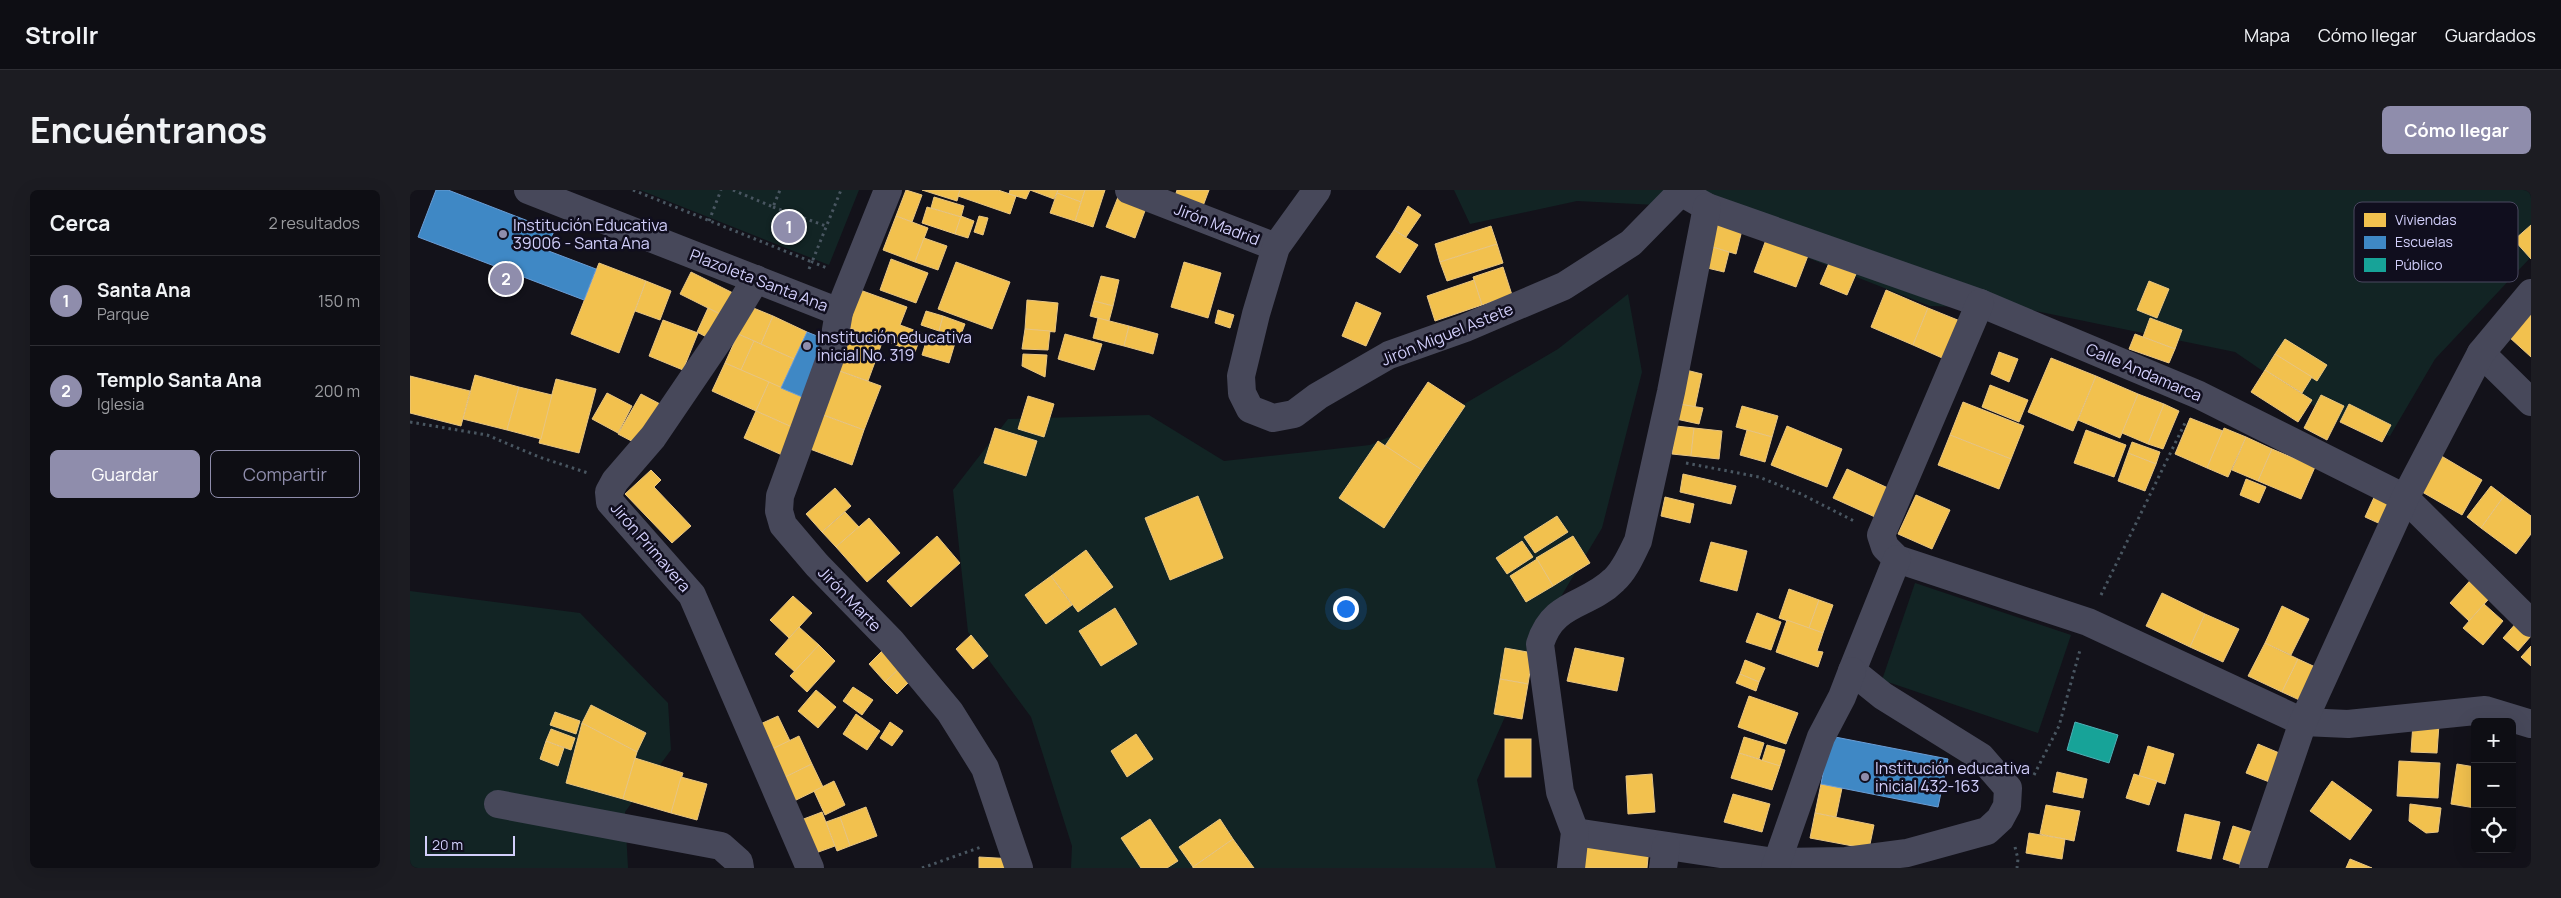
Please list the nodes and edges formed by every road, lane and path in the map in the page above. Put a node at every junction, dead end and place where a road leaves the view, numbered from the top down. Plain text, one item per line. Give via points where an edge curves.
1 (528, 190) edge
2 (632, 190) edge
3 (721, 190) edge
4 (733, 190) edge
5 (780, 190) edge
6 (841, 190) edge
7 (888, 190) edge
8 (1130, 190) edge
9 (1317, 190) edge
10 (1678, 191) edge
11 (773, 207) junction
12 (1707, 207) junction
13 (709, 220) junction
14 (826, 226) junction
15 (1276, 247) junction
16 (756, 280) junction
17 (2531, 294) edge
18 (1980, 303) junction
19 (839, 312) junction
20 (2481, 353) junction
21 (2199, 395) junction
22 (2531, 402) edge
23 (410, 422) edge
24 (1656, 456) junction
25 (614, 481) junction
26 (2404, 498) junction
27 (1881, 535) junction
28 (1897, 559) junction
29 (2088, 622) junction
30 (2531, 622) edge
31 (1852, 671) junction
32 (2303, 722) junction
33 (2531, 724) edge
34 (2008, 788) junction
35 (498, 804) dead end
36 (1575, 832) junction
37 (1010, 837) junction
38 (1664, 857) edge
39 (1776, 865) edge
40 (740, 868) edge
41 (810, 868) edge
42 (922, 868) edge
43 (1019, 868) edge
44 (1571, 868) edge
45 (1808, 868) edge
46 (2252, 868) edge

1 - 16 street, Plazoleta Santa Ana
2 - 13 path
3 - 13 path
4 - 11 path
5 - 11 path
6 - 14 path
7 - 19 street, Plazoleta Santa Ana
8 - 15 street, Jirón Madrid
9 - 15 street, Jirón Miguel Astete
10 - 12 street, Jirón Miguel Astete
10 - 15 street, Jirón Miguel Astete via 1631,243 1564,286 1465,328 1389,355 1318,396 1294,414 1273,418 1250,409 1242,393 1241,376
11 - 14 path
12 - 18 street, Calle Andamarca
12 - 24 street
13 - 14 path via 812,262
16 - 19 street, Plazoleta Santa Ana
16 - 25 street, Jirón Primavera via 654,437
17 - 20 street
18 - 21 street, Calle Andamarca
18 - 27 street
19 - 37 street, Jirón Marte via 832,353 780,496 779,511 783,525 817,566 891,641 950,712 985,768
20 - 22 street
20 - 26 street
21 - 26 street, Calle Andamarca
21 - 29 path
23 - 25 path via 487,435 540,457
24 - 27 path via 1759,478 1801,494
24 - 36 street via 1638,541 1627,564 1613,581 1556,616 1544,629 1540,644 1560,792
25 - 41 street, Jirón Primavera via 609,492 610,502 692,594
26 - 30 street, Calle Andamarca
26 - 32 street
27 - 28 street via 1885,547
28 - 29 street
28 - 31 street
29 - 32 street
29 - 34 path via 2059,726 2032,780
31 - 34 street via 1883,696 1981,757
31 - 39 street via 1821,737
32 - 33 street via 2348,724 2485,710
32 - 46 street
34 - 39 street via 2007,806 2000,819 1987,831 1907,853
35 - 40 street via 722,846
36 - 38 street
36 - 44 street
37 - 42 path
37 - 43 street, Jirón Marte
38 - 39 street
39 - 45 street

